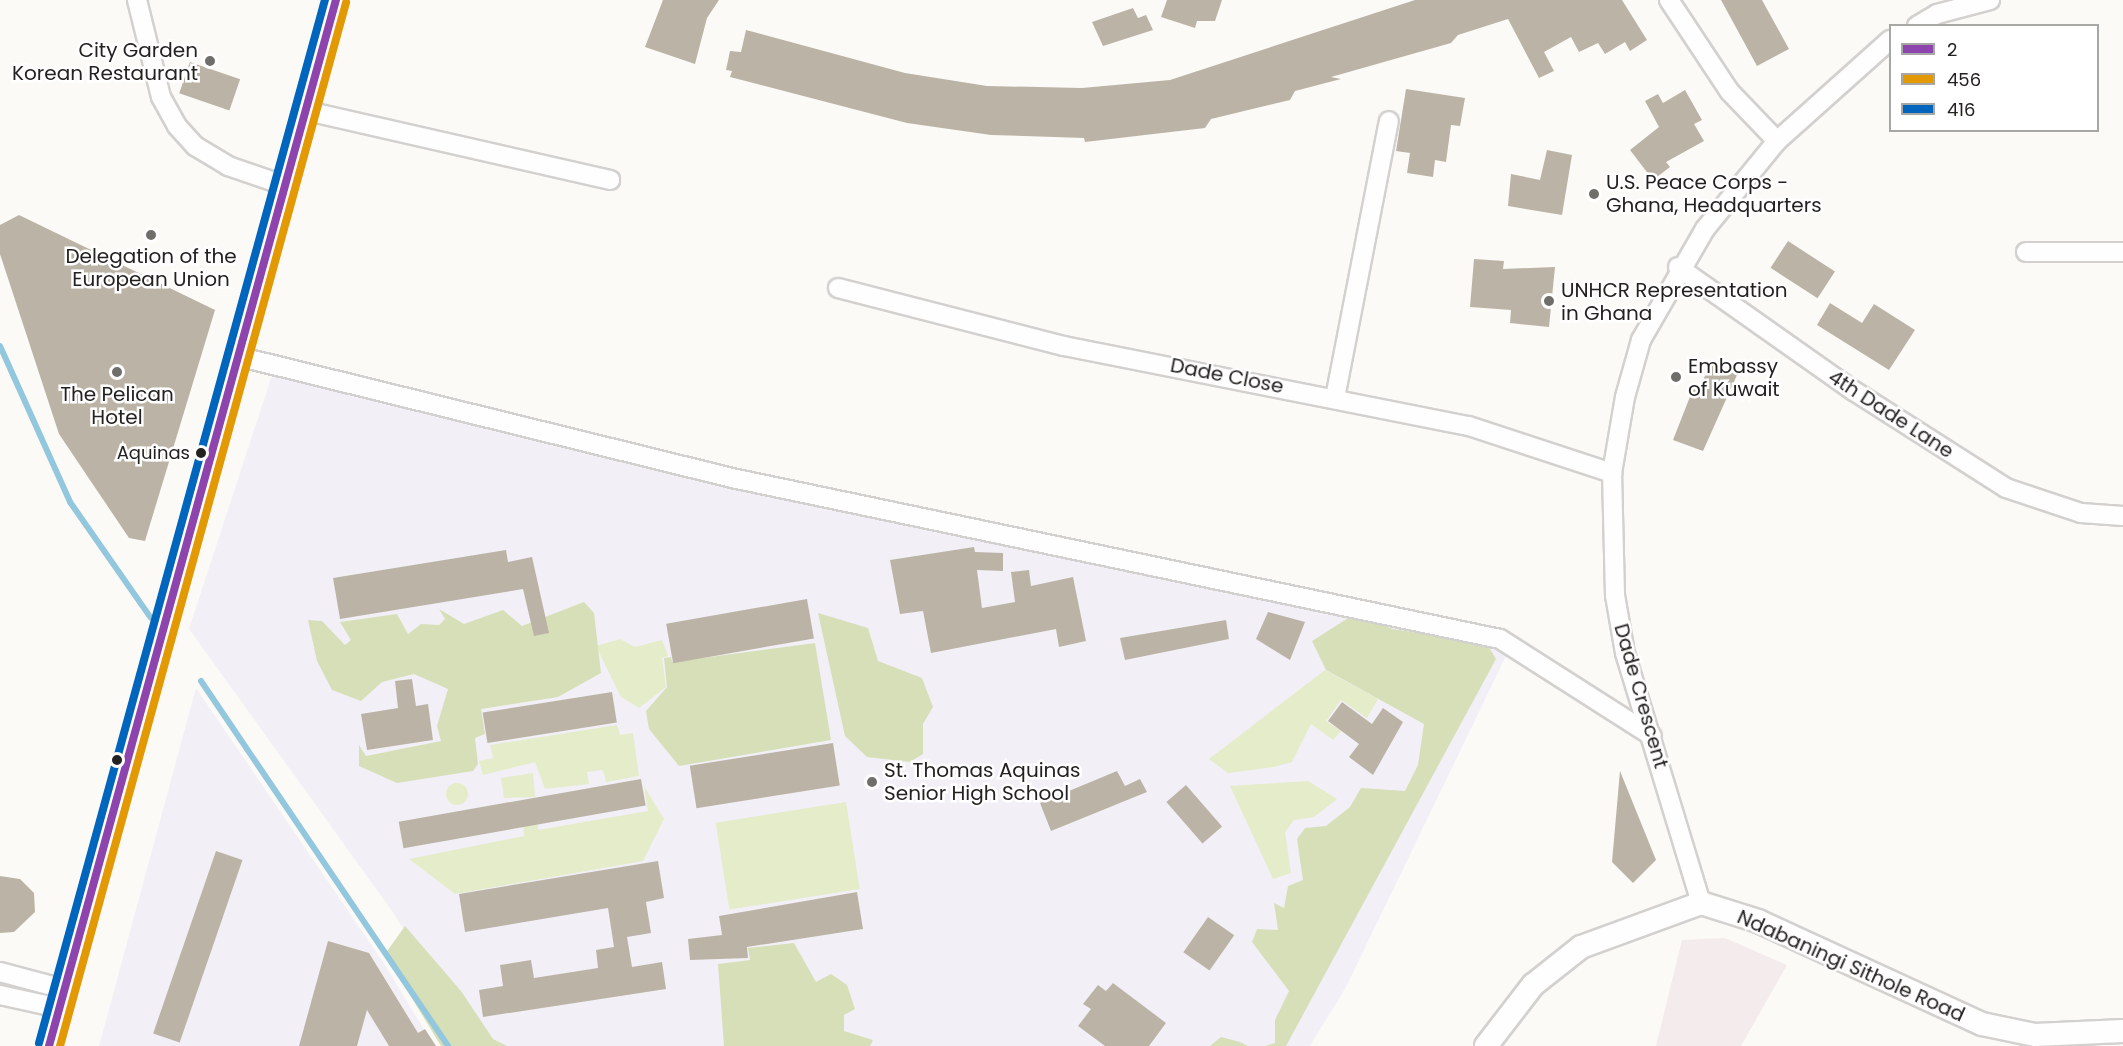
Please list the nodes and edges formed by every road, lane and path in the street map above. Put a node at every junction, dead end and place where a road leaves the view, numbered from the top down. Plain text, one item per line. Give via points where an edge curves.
1 (137, 0) edge
2 (336, 0) edge
3 (1669, 0) edge
4 (1990, 0) edge
5 (1920, 24) edge
6 (1889, 41) edge
7 (306, 111) junction
8 (1389, 121) dead end
9 (1777, 141) junction
10 (610, 180) dead end
11 (286, 186) junction
12 (2026, 252) dead end
13 (2123, 252) edge
14 (1678, 267) junction
15 (838, 288) dead end
16 (241, 357) junction
17 (1335, 398) junction
18 (1612, 473) junction
19 (2123, 516) edge
20 (1652, 736) junction
21 (1701, 903) junction
22 (0, 972) edge
23 (0, 995) edge
24 (62, 998) junction
25 (2123, 1031) edge
26 (2076, 1040) edge
27 (49, 1046) edge
28 (1486, 1046) edge

1 - 11 street via 161,97 177,126 195,146 228,166
2 - 7 street
3 - 9 street via 1730,92
4 - 5 street via 1937,14
6 - 9 street, Dade Crescent
7 - 10 street
7 - 11 street
8 - 17 street
9 - 14 street, Dade Crescent
11 - 16 street
12 - 13 street
14 - 18 street, Dade Crescent via 1641,340
14 - 19 street, 4th Dade Lane via 1854,391 2006,488 2081,513
15 - 17 street, Dade Close via 1064,346
16 - 20 street via 732,478 1500,639
16 - 24 street via 180,557 126,778
17 - 18 street, Dade Close via 1502,434
18 - 20 street, Dade Crescent via 1615,595 1625,653
20 - 21 street, Dade Crescent
21 - 26 street, Ndabaningi Sithole Road via 1758,921 1982,1024
21 - 28 street via 1581,947 1533,985
22 - 24 street
23 - 24 street
24 - 27 street
25 - 26 street, Ndabaningi Sithole Road

